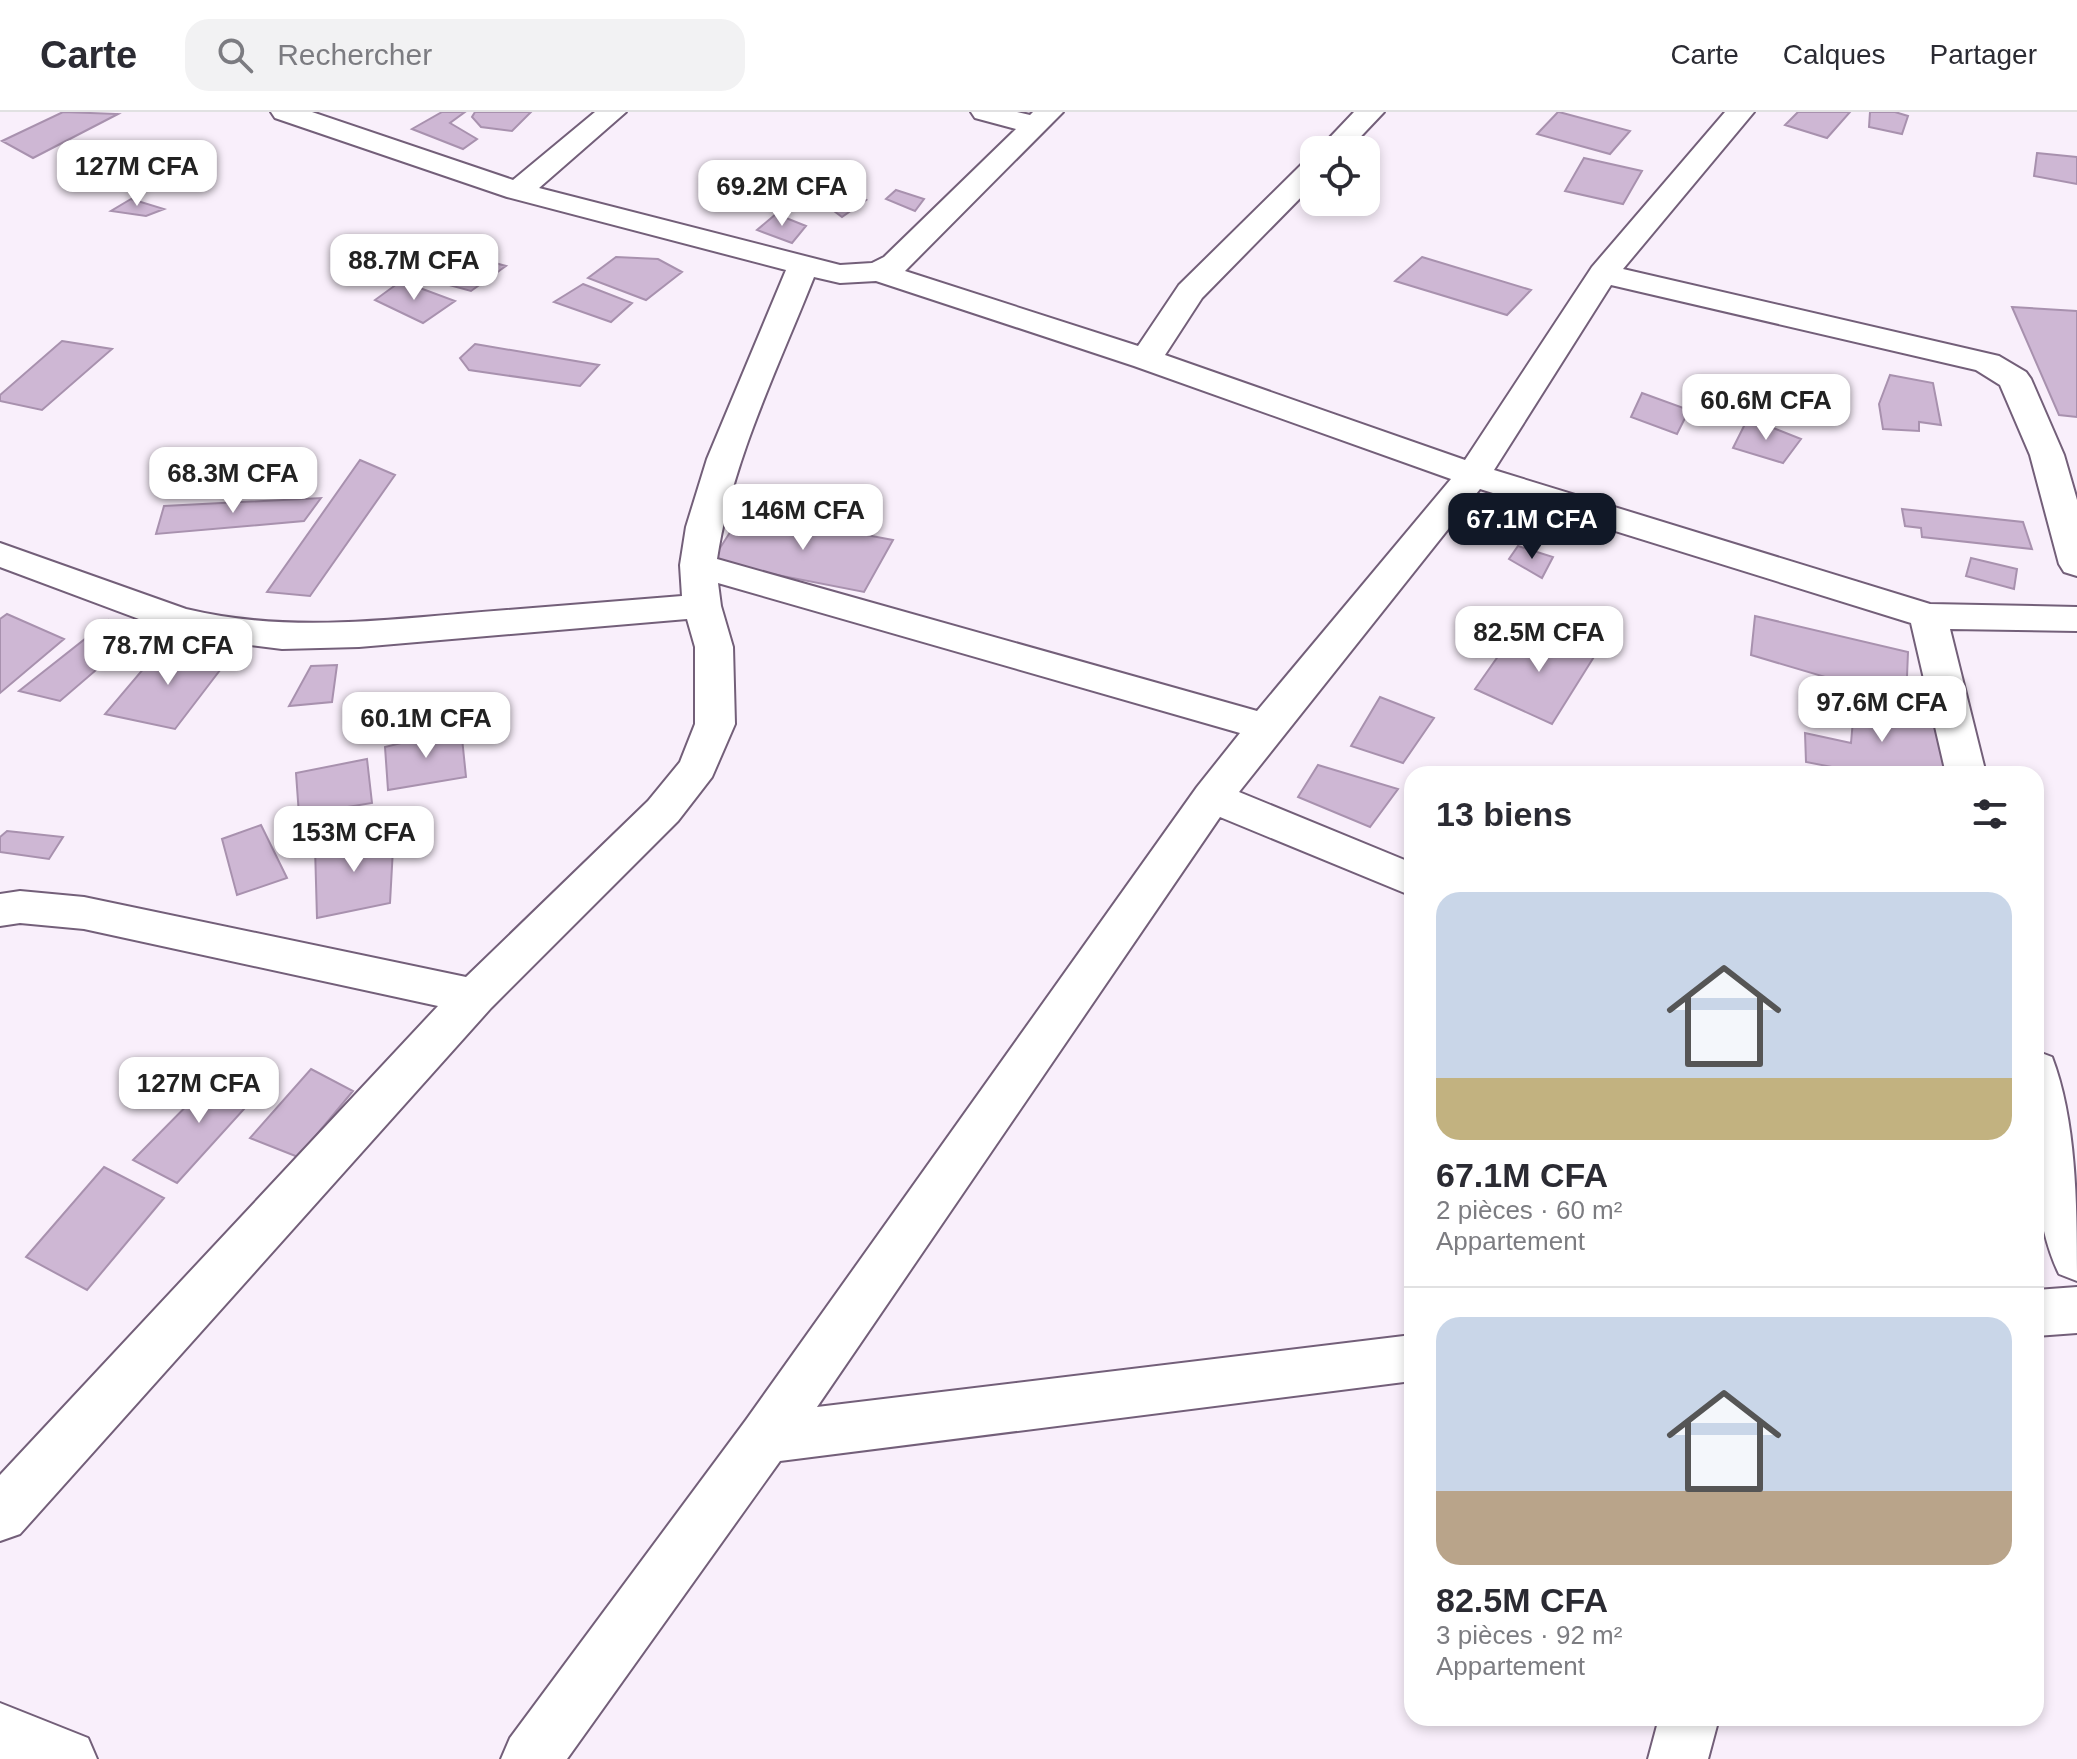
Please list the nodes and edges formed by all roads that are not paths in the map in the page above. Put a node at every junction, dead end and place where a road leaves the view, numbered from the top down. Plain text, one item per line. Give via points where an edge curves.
1 (285, 112) edge
2 (612, 112) edge
3 (985, 112) edge
4 (1370, 112) edge
5 (1740, 112) edge
6 (1041, 118) edge
7 (347, 120) edge
8 (1346, 136) edge
9 (1300, 182) edge
10 (517, 191) junction
11 (804, 264) junction
12 (878, 272) junction
13 (1603, 274) junction
14 (1146, 359) junction
15 (1473, 475) junction
16 (0, 554) edge
17 (2077, 564) edge
18 (700, 585) junction
19 (1928, 616) junction
20 (2077, 619) edge
21 (1266, 727) junction
22 (1964, 766) edge
23 (1212, 797) junction
24 (1404, 877) edge
25 (0, 910) edge
26 (475, 996) junction
27 (2044, 1107) edge
28 (2077, 1259) edge
29 (2077, 1310) edge
30 (2044, 1312) edge
31 (1404, 1359) edge
32 (765, 1438) junction
33 (0, 1515) edge
34 (1687, 1726) edge
35 (0, 1733) edge
36 (67, 1759) edge
37 (531, 1759) edge
38 (1678, 1759) edge

1 - 7 street
2 - 10 street
3 - 6 street
4 - 8 street
5 - 13 street
6 - 12 street via 895,264
7 - 10 street
9 - 14 street via 1190,292
10 - 11 street
11 - 12 street via 840,274
11 - 18 street via 724,459 704,527
12 - 14 street
13 - 15 street
13 - 17 street via 1987,363 2001,371 2014,379 2047,455
14 - 15 street
15 - 19 street
15 - 21 street
16 - 18 street via 176,619 282,637 359,635
18 - 21 street
18 - 26 street via 714,647 715,724 698,767 663,811
19 - 20 street
19 - 22 street
21 - 23 street
23 - 24 street
23 - 32 street
25 - 26 street via 84,913
26 - 33 street
27 - 28 street
29 - 30 street
31 - 32 street
32 - 37 street
34 - 38 street
35 - 36 street

